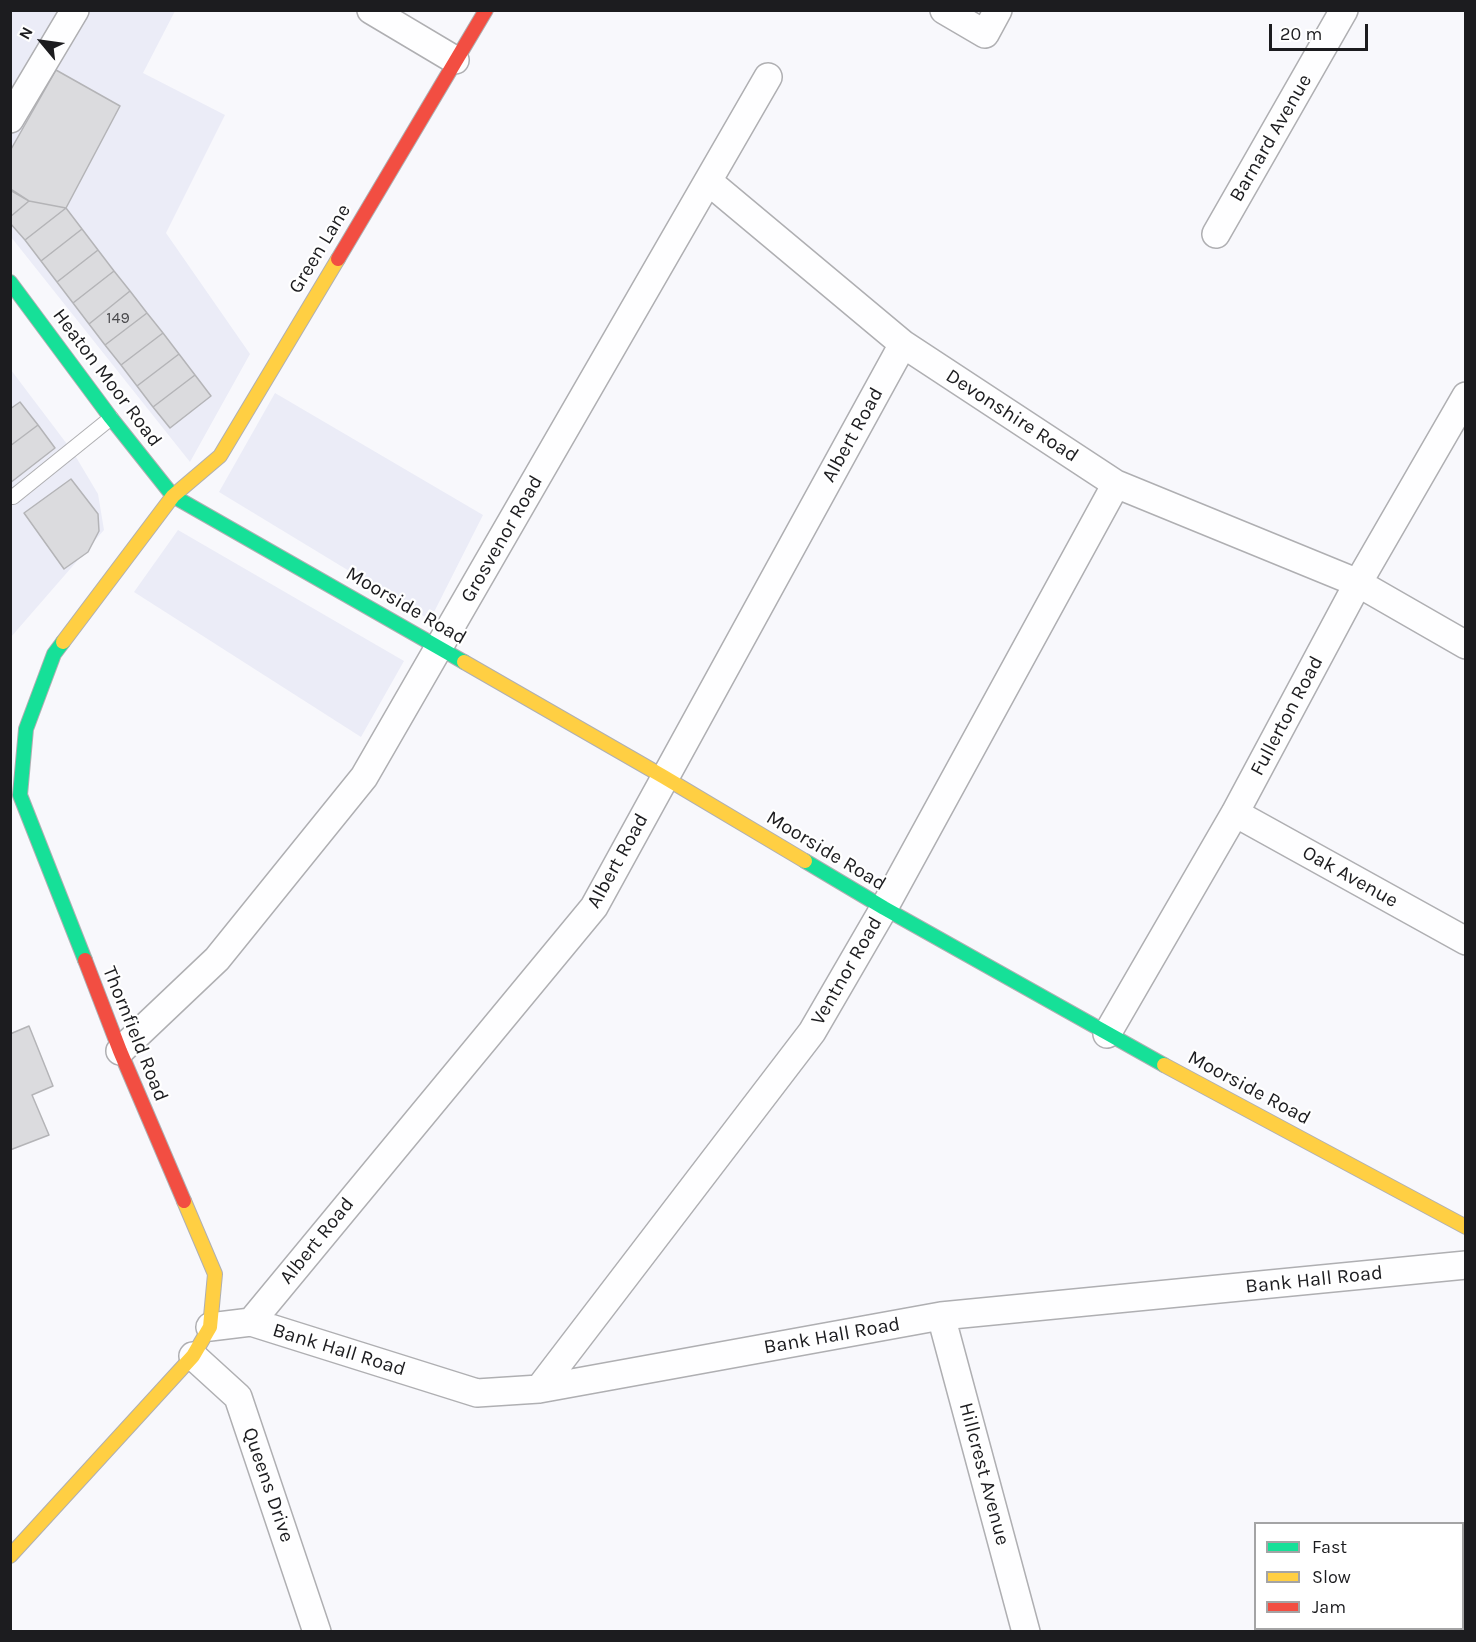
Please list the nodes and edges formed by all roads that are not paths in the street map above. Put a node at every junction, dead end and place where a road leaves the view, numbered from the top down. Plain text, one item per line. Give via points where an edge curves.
1 (75, 10) edge
2 (371, 10) edge
3 (486, 10) edge
4 (944, 10) edge
5 (998, 10) edge
6 (1344, 10) edge
7 (455, 60) junction
8 (768, 76) dead end
9 (10, 119) edge
10 (708, 181) junction
11 (1216, 234) dead end
12 (10, 282) edge
13 (903, 344) junction
14 (1466, 396) edge
15 (111, 418) junction
16 (1116, 484) junction
17 (173, 496) junction
18 (13, 497) dead end
19 (1358, 583) junction
20 (1466, 645) edge
21 (440, 648) junction
22 (18, 728) edge
23 (664, 777) junction
24 (1234, 813) junction
25 (884, 908) junction
26 (1466, 941) edge
27 (1107, 1034) junction
28 (120, 1051) junction
29 (1466, 1227) edge
30 (1466, 1265) edge
31 (941, 1316) junction
32 (251, 1322) junction
33 (210, 1327) junction
34 (194, 1356) junction
35 (538, 1389) junction
36 (10, 1556) edge
37 (317, 1632) edge
38 (1026, 1632) edge

1 - 9 street
2 - 7 street
3 - 7 street, Green Lane
4 - 5 street via 985,34
6 - 11 street, Barnard Avenue
7 - 17 street, Green Lane via 219,456
8 - 10 street, Grosvenor Road
10 - 13 street, Devonshire Road
10 - 21 street, Grosvenor Road
12 - 15 street, Heaton Moor Road
13 - 16 street, Devonshire Road
13 - 23 street, Albert Road
14 - 19 street, Fullerton Road
15 - 17 street, Heaton Moor Road
15 - 18 lane
16 - 19 street, Devonshire Road
16 - 25 street, Ventnor Road
17 - 21 street, Moorside Road
17 - 22 street, Thornfield Road via 54,654
19 - 20 street, Devonshire Road
19 - 24 street, Fullerton Road
21 - 23 street, Moorside Road
21 - 28 street, Grosvenor Road via 364,777 217,959
22 - 28 street, Thornfield Road via 20,795
23 - 25 street, Moorside Road
23 - 32 street, Albert Road via 594,907
24 - 26 street, Oak Avenue
24 - 27 street, Fullerton Road
25 - 27 street, Moorside Road
25 - 35 street, Ventnor Road via 812,1032
27 - 29 street, Moorside Road
28 - 33 street, Thornfield Road via 215,1274
30 - 31 street, Bank Hall Road
31 - 35 street, Bank Hall Road
31 - 38 street, Hillcrest Avenue
32 - 33 street, Bank Hall Road
32 - 35 street, Bank Hall Road via 477,1393
33 - 34 street, Thornfield Road
34 - 36 street, Thornfield Road
34 - 37 street, Queens Drive via 238,1396

